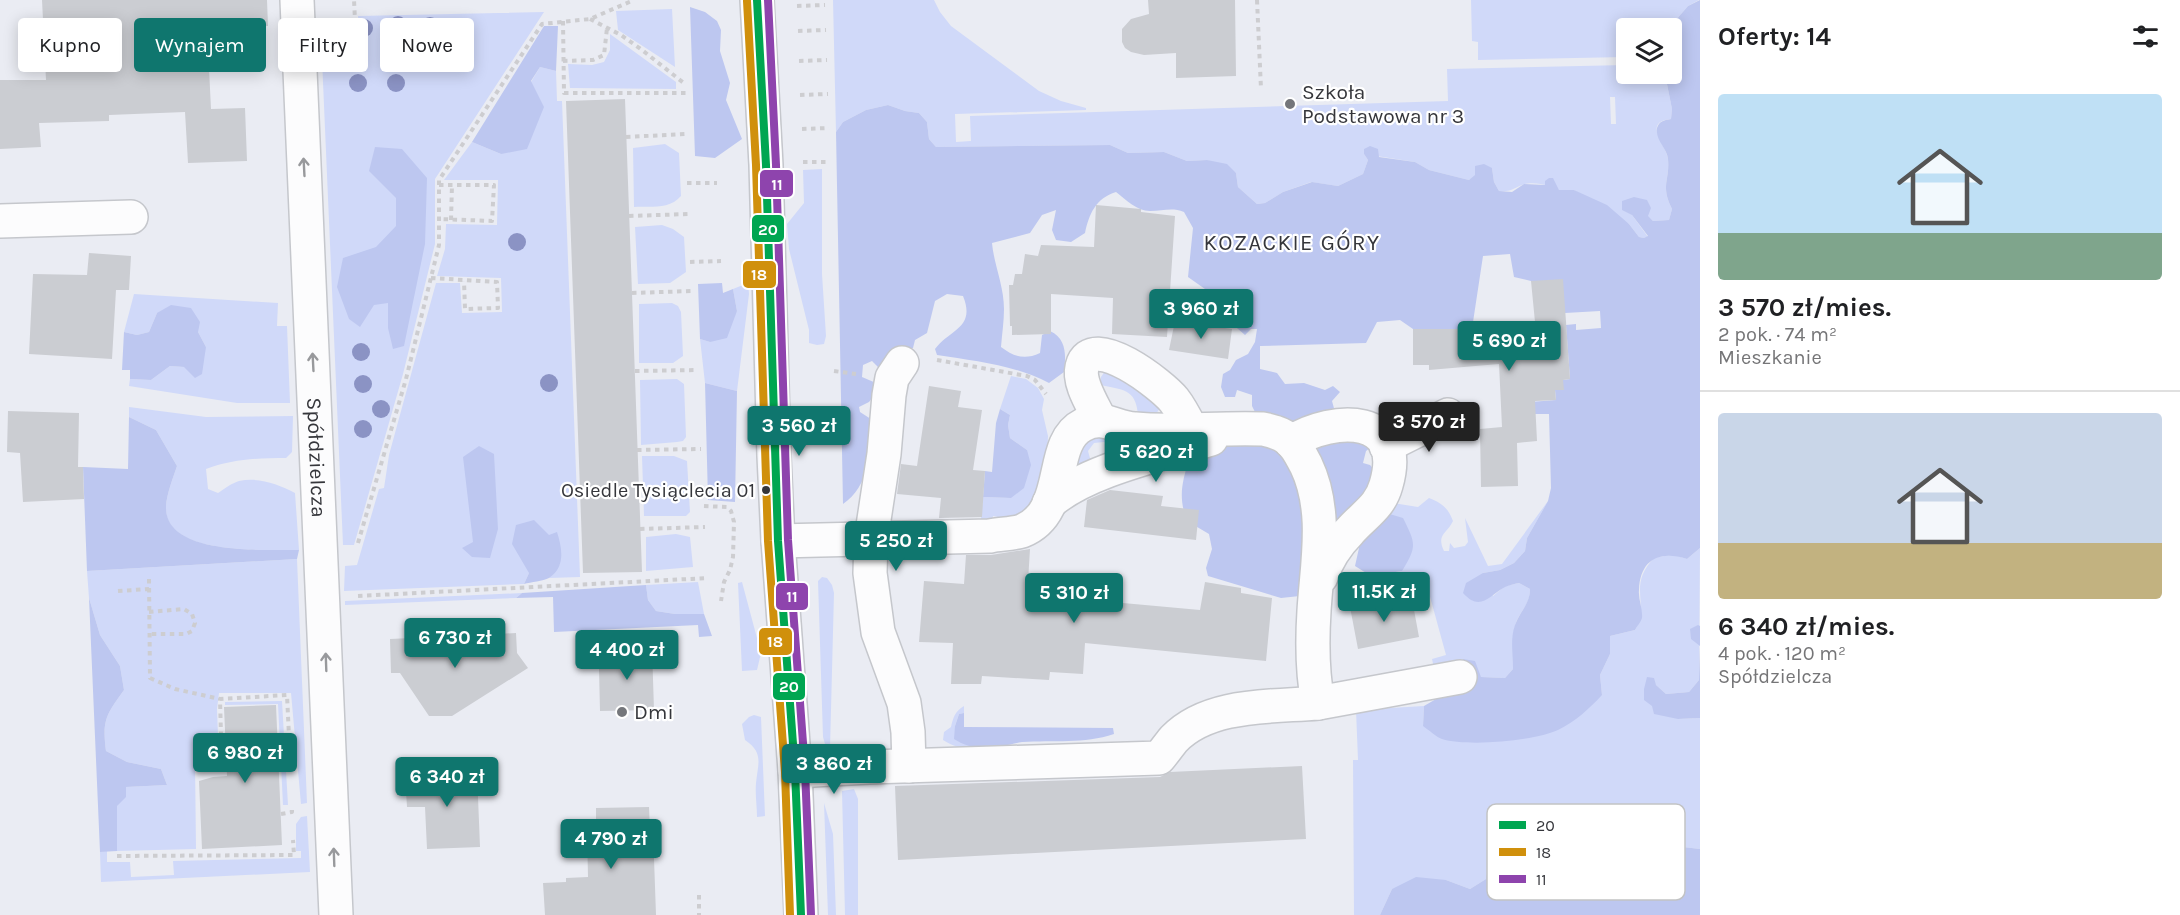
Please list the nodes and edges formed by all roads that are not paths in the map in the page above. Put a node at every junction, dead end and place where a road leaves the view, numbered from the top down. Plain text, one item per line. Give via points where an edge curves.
1 (297, 0) edge
2 (307, 0) edge
3 (757, 0) edge
4 (131, 217) dead end
5 (0, 220) edge
6 (902, 363) road end
7 (1448, 415) dead end
8 (1100, 420) junction
9 (1191, 429) junction
10 (1242, 429) junction
11 (1292, 442) junction
12 (1386, 446) junction
13 (1049, 503) junction
14 (871, 539) junction
15 (778, 541) junction
16 (1315, 599) junction
17 (1460, 677) dead end
18 (1318, 703) junction
19 (909, 766) junction
20 (795, 771) junction
21 (336, 915) edge
22 (801, 915) edge

1 - 2 street
21 -> 1 street, Spółdzielcza
3 - 15 street
4 - 5 street
6 - 14 street via 892,378 889,395
7 - 12 street
8 - 9 street via 1135,429
8 - 9 street via 1083,382 1082,367 1091,356 1106,354 1158,385 1173,399
8 - 13 street via 1080,426 1066,440
9 - 10 street
10 - 11 street via 1278,432
10 - 13 street via 1083,481
11 - 12 street via 1309,432 1339,424 1370,429
11 - 16 street via 1318,498
12 - 16 street via 1390,468 1382,498 1333,550
13 - 14 street via 1043,514 1022,531 990,536
14 - 15 street
14 - 19 street via 872,601 878,632 904,703
15 - 20 street
16 - 18 street via 1313,645
17 - 18 street
18 - 19 street via 1217,714 1175,738 1160,758
19 - 20 street
20 - 22 street

